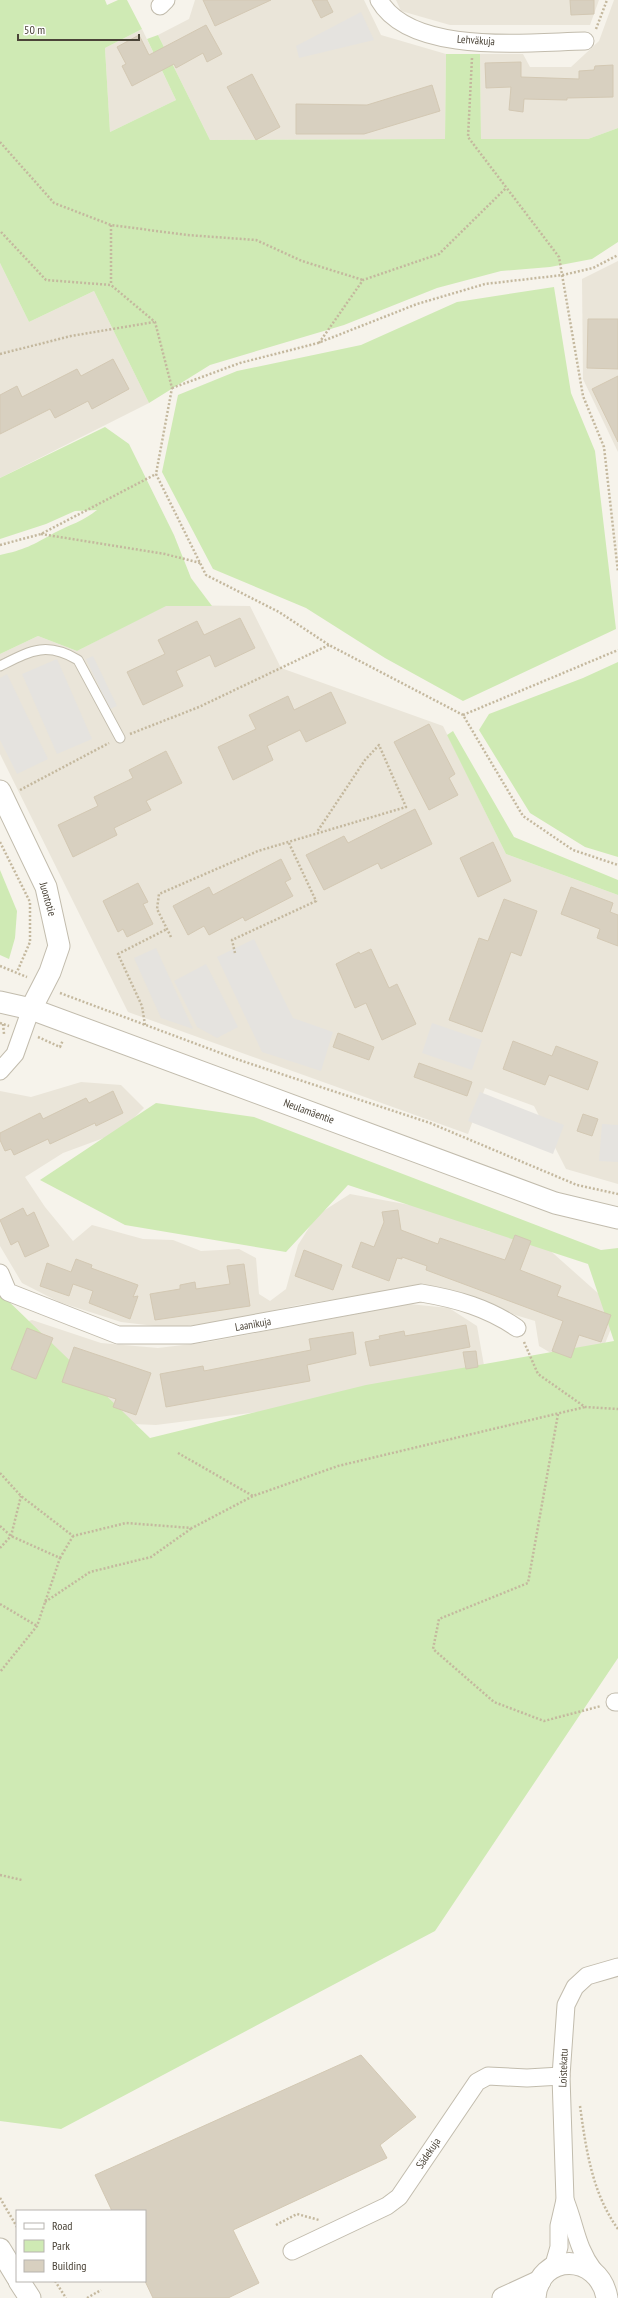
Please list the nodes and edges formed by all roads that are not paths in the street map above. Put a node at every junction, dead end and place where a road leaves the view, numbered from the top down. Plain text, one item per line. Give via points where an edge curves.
1 (379, 0) edge
2 (585, 41) road end
3 (0, 666) edge
4 (120, 738) road end
5 (9, 791) edge
6 (0, 1002) edge
7 (31, 1009) junction
8 (0, 1071) edge
9 (618, 1218) edge
10 (0, 1273) edge
11 (517, 1328) road end
12 (618, 1967) edge
13 (561, 2076) junction
14 (565, 2200) junction
15 (0, 2249) edge
16 (292, 2251) dead end
17 (16, 2275) edge
18 (597, 2275) junction
19 (20, 2282) edge
20 (543, 2282) edge
21 (618, 2288) edge
22 (30, 2298) edge
23 (503, 2298) edge
24 (607, 2298) edge

1 - 2 street, Lehväkuja via 386,12 429,35 473,42
3 - 4 lane via 33,650 52,649 78,660
5 - 7 street, Juontotie via 46,887 59,946 50,972
6 - 7 street, Neulamäentie
7 - 8 street via 15,1054
7 - 9 street, Neulamäentie via 555,1202
10 - 11 street, Laanikuja via 8,1292 118,1335 191,1335 422,1293 441,1296 495,1313
12 - 13 street, Loistekatu via 587,1976 575,1987 566,2005
13 - 14 street, Loistekatu
13 - 16 street, Sädekuja via 488,2076 476,2082 399,2197 387,2206
14 - 18 street, Loistekatu via 574,2221 579,2247
14 - 20 street, Loistekatu via 559,2226 558,2247
15 - 17 street
18 - 20 street via 584,2266 573,2263
18 - 21 street via 608,2285
18 - 24 street
19 - 22 street
20 - 23 street

